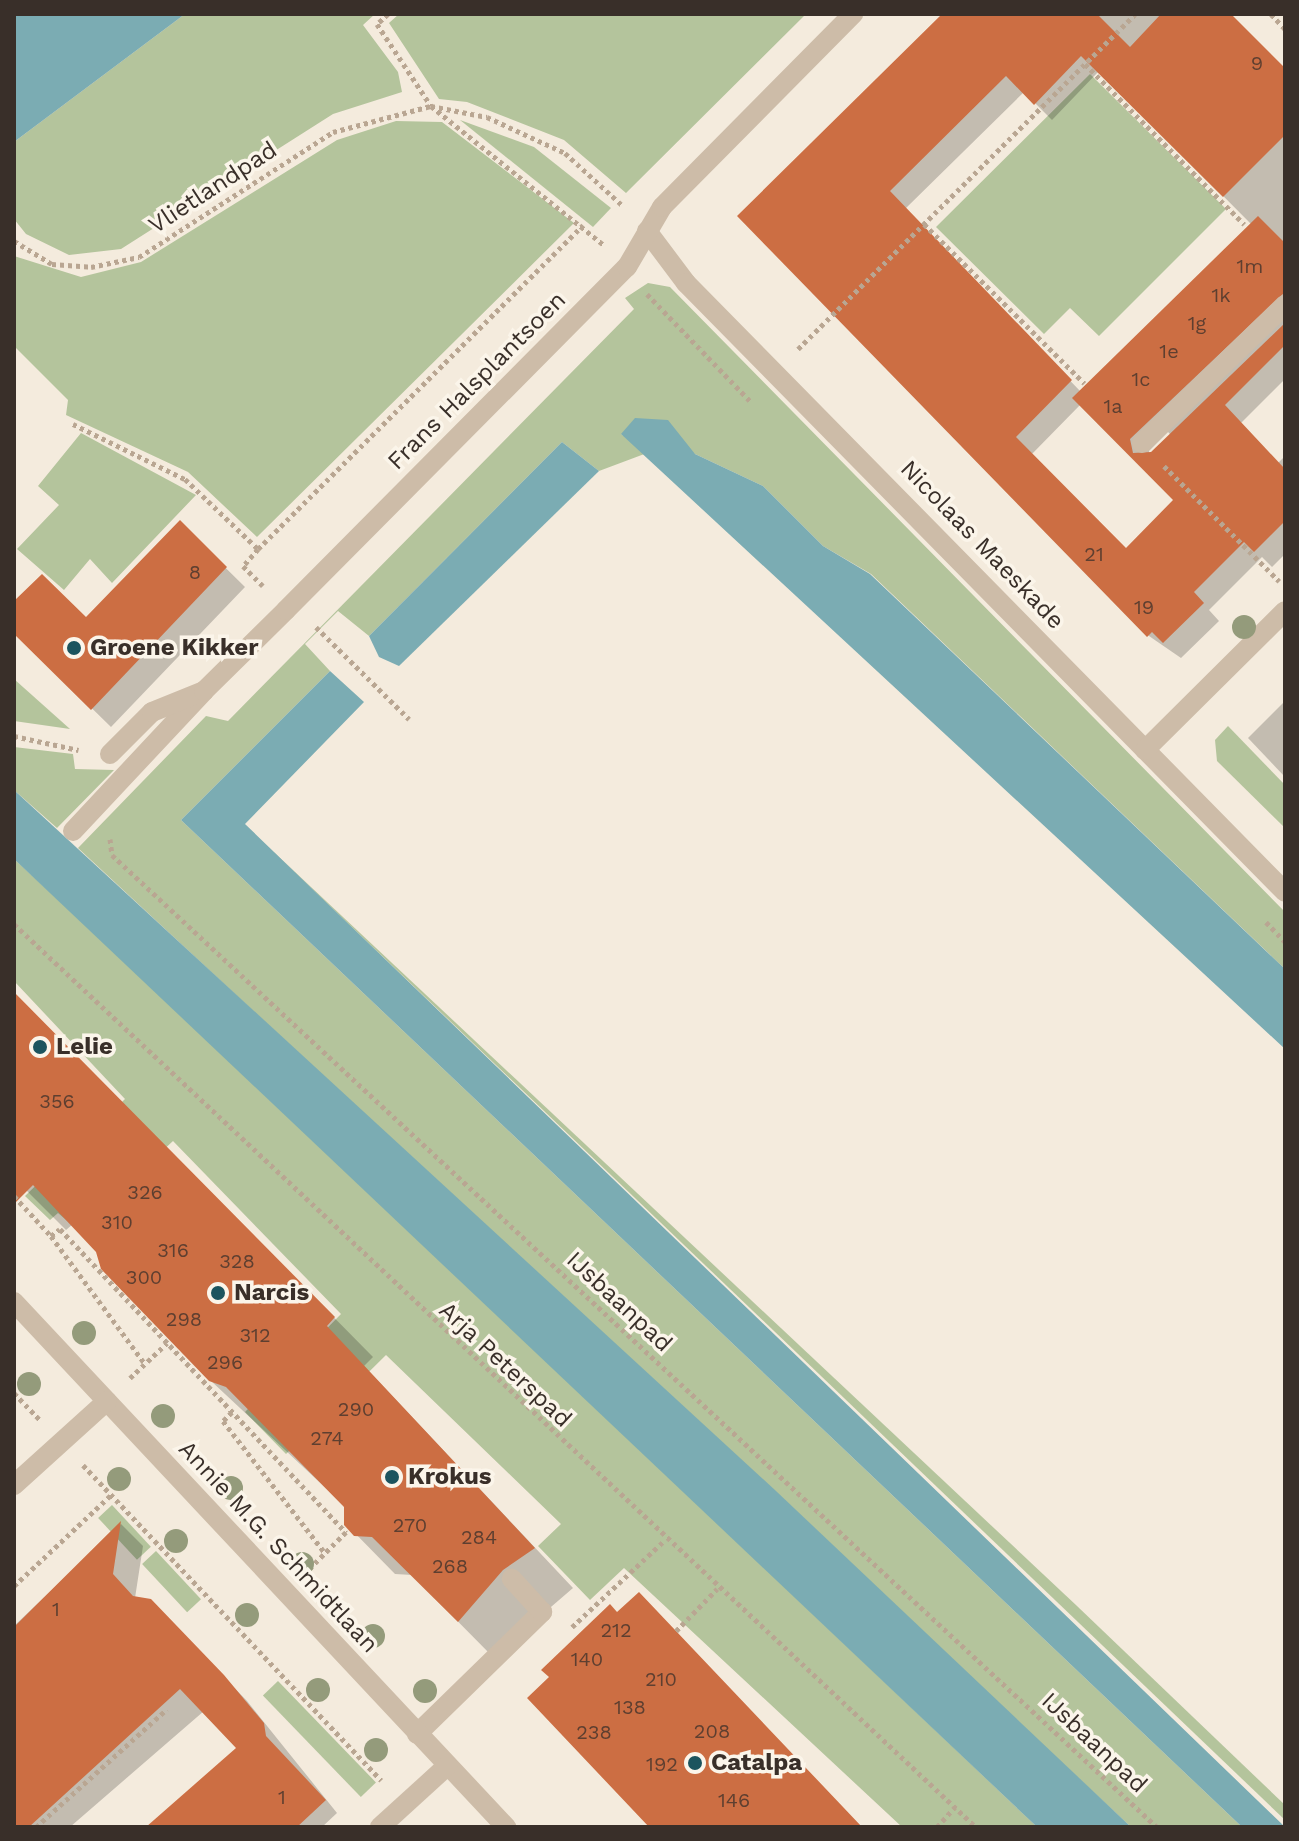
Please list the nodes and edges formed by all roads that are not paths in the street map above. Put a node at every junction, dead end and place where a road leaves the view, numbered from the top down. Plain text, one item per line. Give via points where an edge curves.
1 (853, 14) edge
2 (647, 231) junction
3 (1285, 305) edge
4 (1142, 443) road end
5 (1285, 611) edge
6 (204, 691) junction
7 (1145, 750) junction
8 (110, 754) road end
9 (73, 831) dead end
10 (1285, 892) edge
11 (14, 1302) edge
12 (107, 1401) junction
13 (14, 1485) edge
14 (512, 1579) dead end
15 (417, 1734) junction
16 (447, 1766) junction
17 (380, 1827) edge
18 (506, 1827) edge

1 - 2 street, Frans Halsplantsoen via 662,207
2 - 6 street, Frans Halsplantsoen via 627,267
2 - 7 street, Nicolaas Maeskade via 686,283
3 - 4 street
5 - 7 street
6 - 8 street, Frans Halsplantsoen via 152,712
6 - 9 street
7 - 10 street, Nicolaas Maeskade
11 - 12 street, Annie M.G. Schmidtlaan
12 - 13 street
12 - 15 street, Annie M.G. Schmidtlaan
14 - 15 street via 542,1612
15 - 16 street, Annie M.G. Schmidtlaan
16 - 17 street
16 - 18 street, Annie M.G. Schmidtlaan

